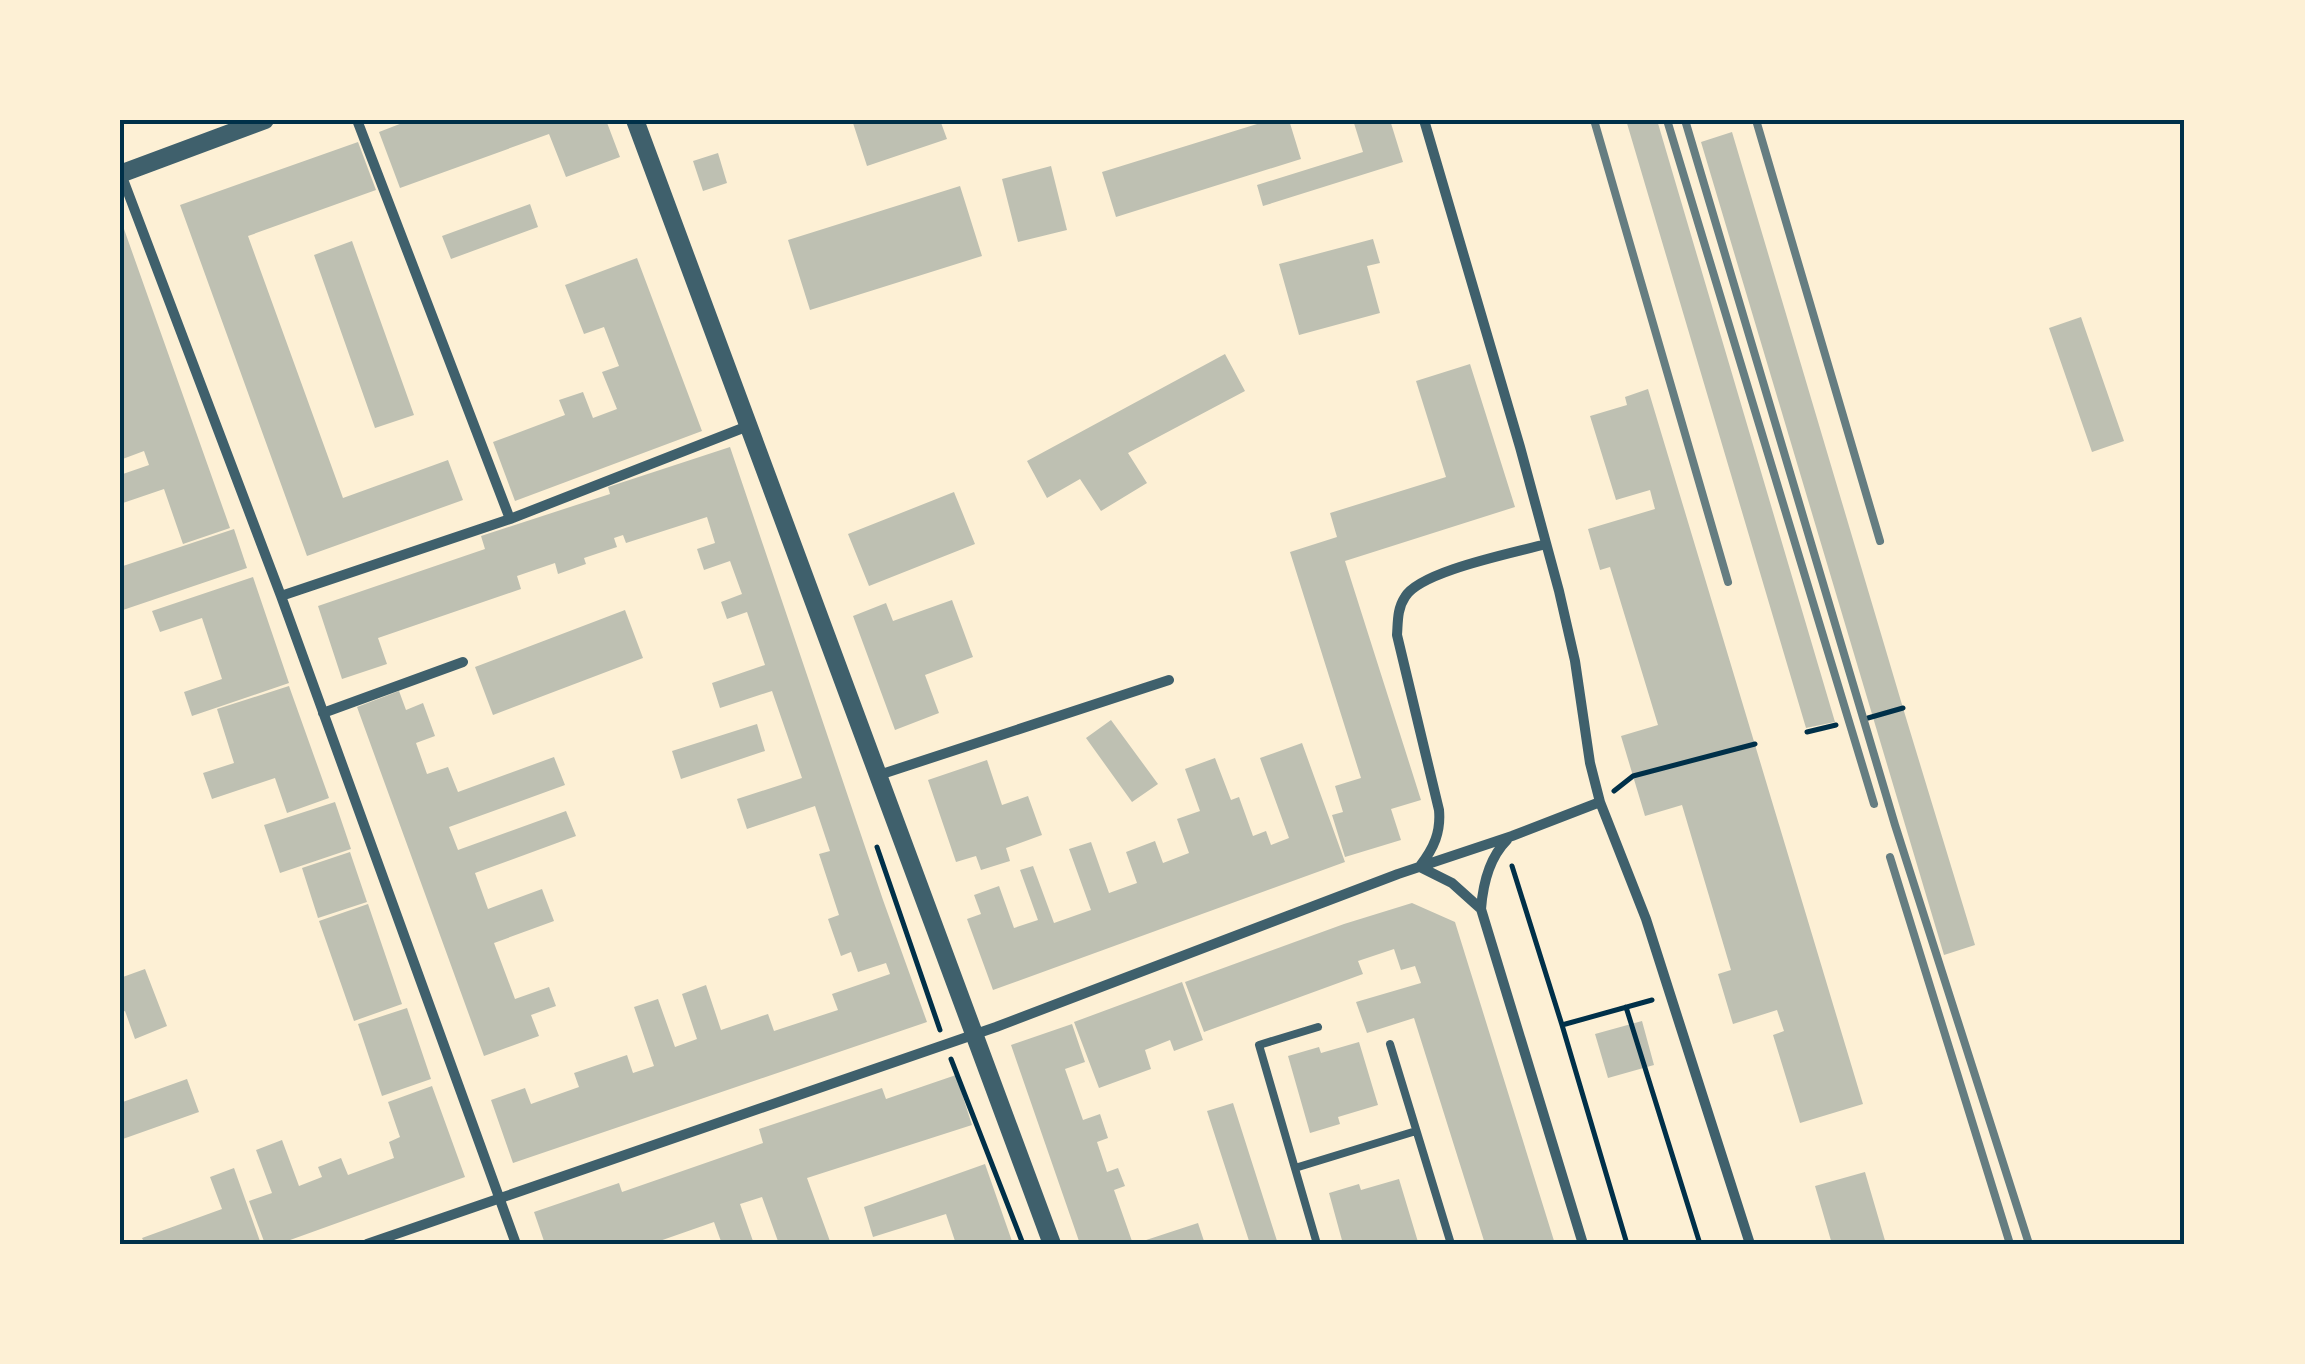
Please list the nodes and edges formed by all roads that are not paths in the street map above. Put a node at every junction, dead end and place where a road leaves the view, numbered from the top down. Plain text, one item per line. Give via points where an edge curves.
1 (265, 120) edge
2 (357, 120) edge
3 (635, 120) edge
4 (1424, 120) edge
5 (120, 174) edge
6 (748, 426) junction
7 (510, 519) junction
8 (1546, 544) junction
9 (281, 596) junction
10 (463, 662) dead end
11 (1170, 680) dead end
12 (322, 713) junction
13 (879, 775) junction
14 (1600, 802) junction
15 (1512, 836) junction
16 (1419, 866) junction
17 (1481, 908) junction
18 (1318, 1027) dead end
19 (976, 1034) junction
20 (1390, 1044) dead end
21 (1416, 1131) junction
22 (1294, 1168) junction
23 (499, 1198) junction
24 (367, 1244) edge
25 (516, 1244) edge
26 (1052, 1244) edge
27 (1317, 1244) edge
28 (1451, 1244) edge
29 (1583, 1244) edge
30 (1750, 1244) edge

1 - 5 street
2 - 7 street
3 - 6 street
4 - 8 street
5 - 9 street
6 - 7 street
6 - 13 street
7 - 9 street
8 - 14 street
8 - 16 street via 1425,578 1398,610 1397,636 1440,824
9 - 12 street
10 - 12 street
11 - 13 street
12 - 23 street
13 - 19 street
14 - 15 street
14 - 30 street via 1636,890
15 - 16 street
15 - 17 street via 1493,859
16 - 17 street
16 - 19 street
17 - 29 street
18 - 22 lane via 1258,1045
19 - 23 street
19 - 26 street
20 - 21 lane
21 - 22 lane
21 - 28 lane
22 - 27 lane
23 - 24 street
23 - 25 street

